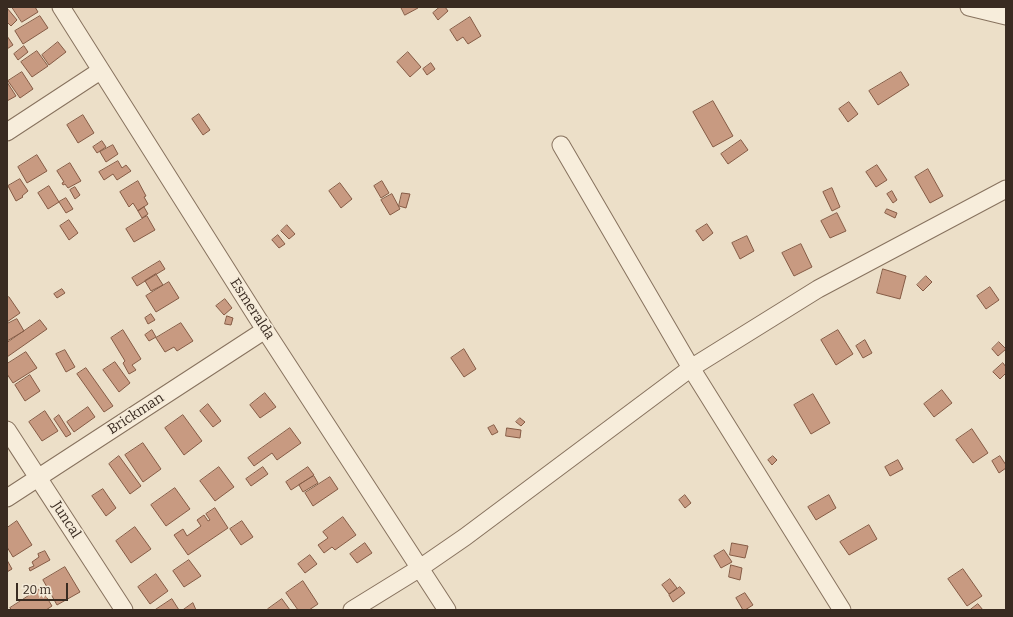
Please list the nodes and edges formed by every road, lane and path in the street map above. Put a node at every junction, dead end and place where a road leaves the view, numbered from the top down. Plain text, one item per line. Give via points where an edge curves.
1 (61, 7) edge
2 (969, 7) edge
3 (1006, 16) edge
4 (100, 71) junction
5 (7, 132) edge
6 (560, 145) dead end
7 (1006, 189) edge
8 (265, 330) junction
9 (691, 368) junction
10 (7, 430) edge
11 (39, 478) junction
12 (7, 498) edge
13 (420, 568) junction
14 (124, 610) edge
15 (352, 610) edge
16 (447, 610) edge
17 (842, 610) edge

1 - 4 street, Esmeralda
2 - 3 street
4 - 5 street
4 - 8 street, Esmeralda
6 - 9 street
7 - 9 street via 818,289
8 - 11 street, Brickman
8 - 13 street, Esmeralda
9 - 13 street
9 - 17 street
10 - 11 street, Juncal
11 - 12 street, Brickman
11 - 14 street, Juncal
13 - 15 street
13 - 16 street, Esmeralda

